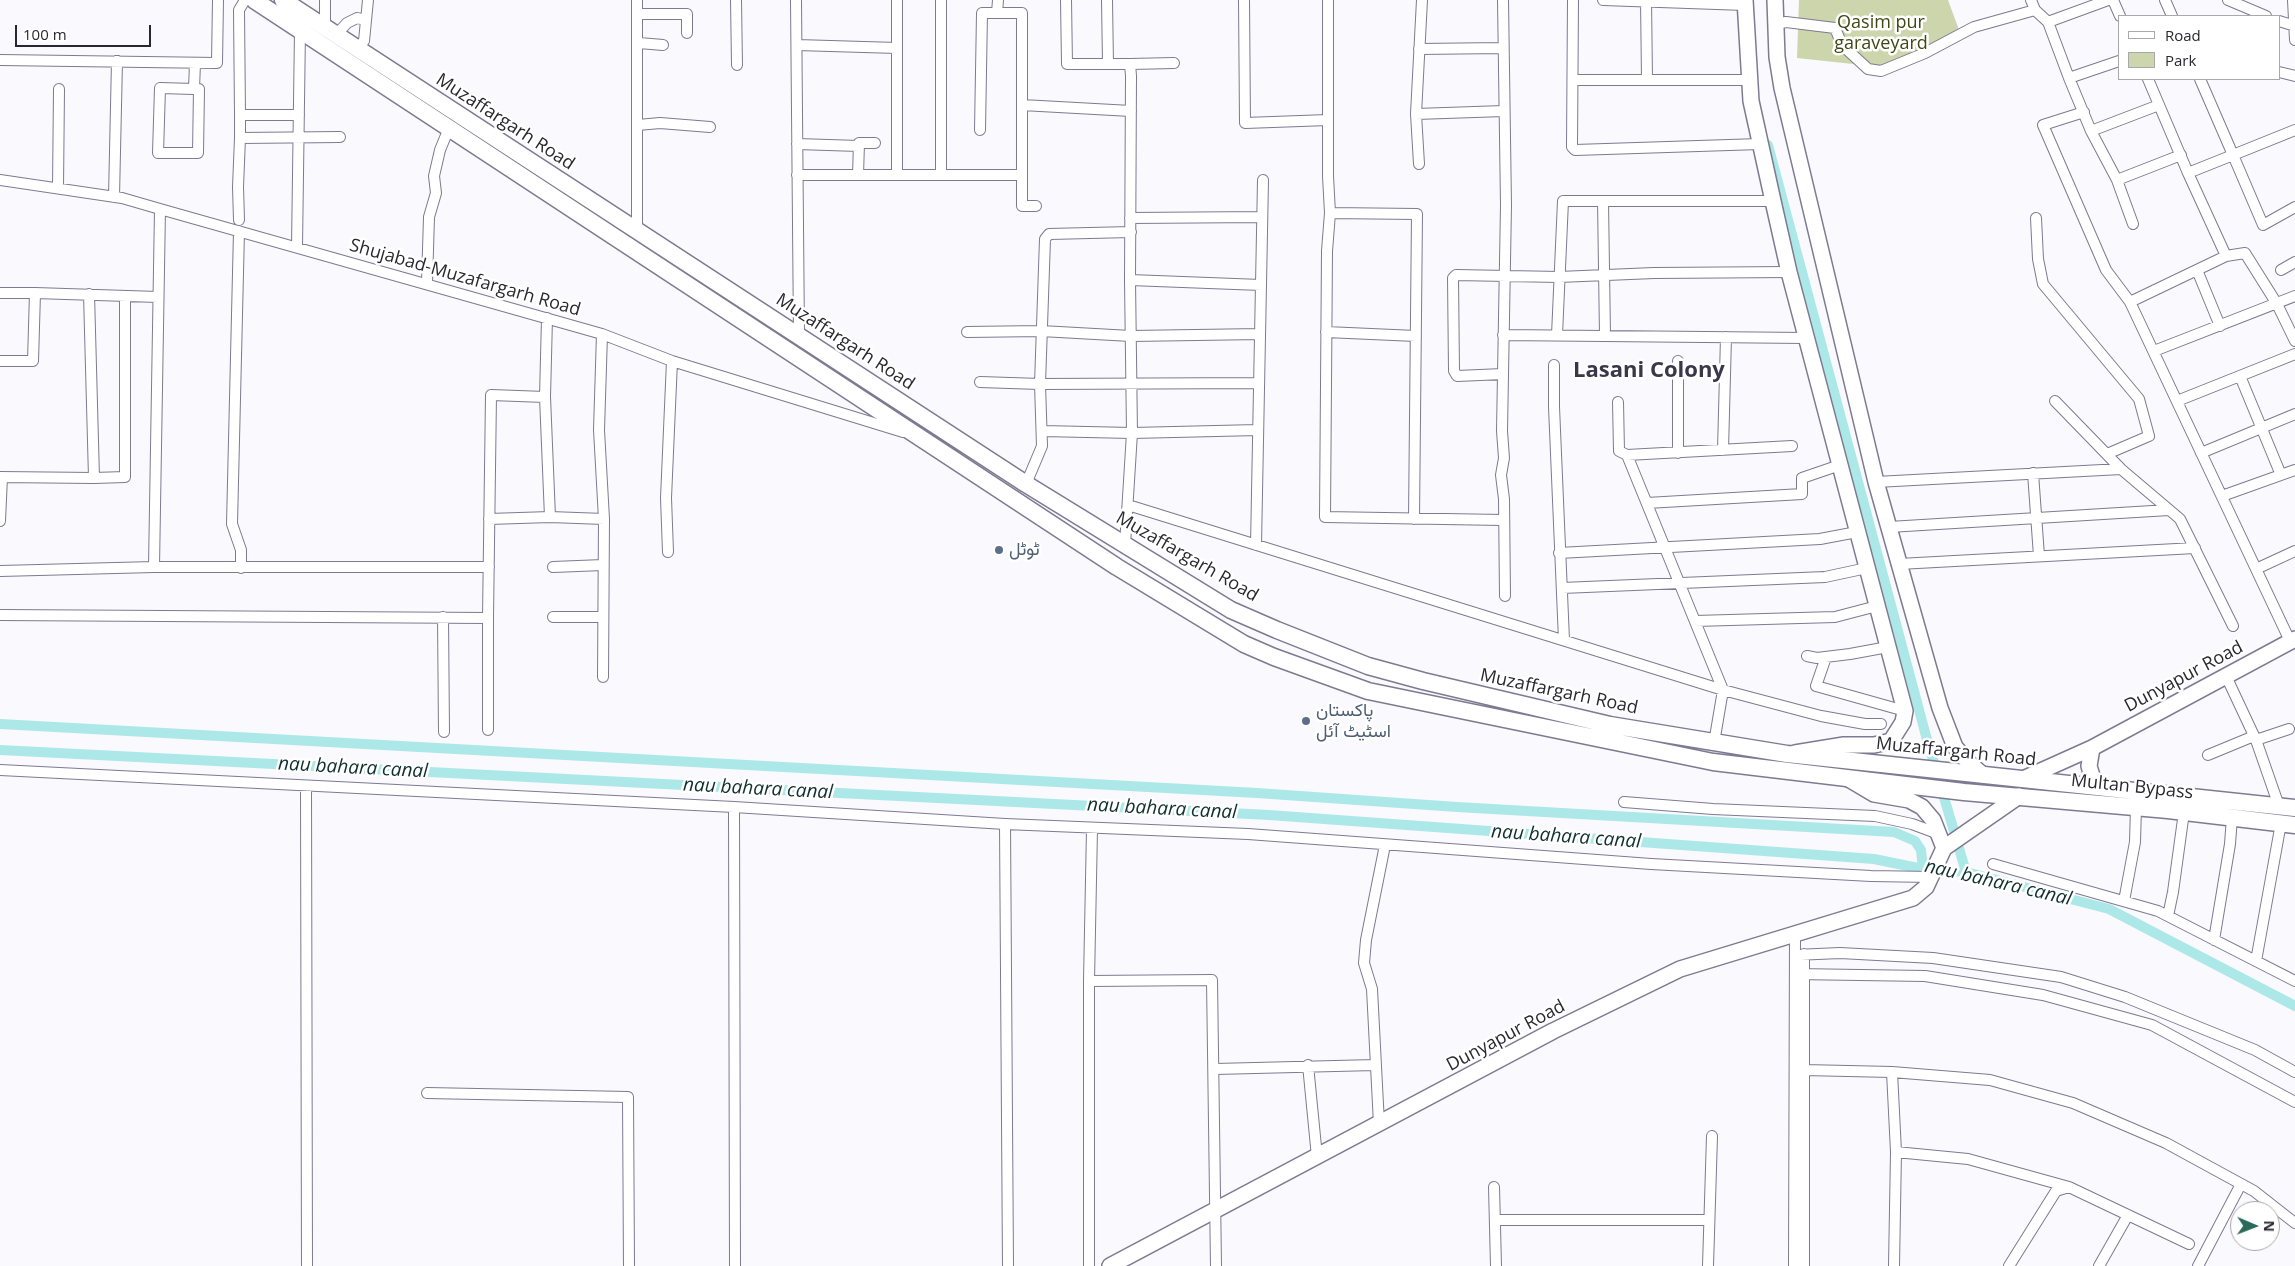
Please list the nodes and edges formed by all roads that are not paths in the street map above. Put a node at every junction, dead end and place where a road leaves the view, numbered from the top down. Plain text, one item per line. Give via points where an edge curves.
1 (218, 0) edge
2 (245, 0) edge
3 (254, 0) edge
4 (283, 0) edge
5 (325, 0) edge
6 (368, 0) edge
7 (637, 0) edge
8 (736, 0) edge
9 (796, 0) edge
10 (897, 0) edge
11 (941, 0) edge
12 (998, 0) edge
13 (1066, 0) edge
14 (1107, 0) edge
15 (1244, 0) edge
16 (1328, 0) edge
17 (1422, 0) edge
18 (1503, 0) edge
19 (1573, 0) edge
20 (1603, 0) edge
21 (1646, 0) edge
22 (1775, 0) edge
23 (2108, 0) edge
24 (2113, 0) edge
25 (2165, 0) edge
26 (2228, 0) edge
27 (2293, 0) edge
28 (1745, 2) edge
29 (2033, 5) edge
30 (997, 13) junction
31 (639, 14) junction
32 (2120, 15) edge
33 (2172, 15) edge
34 (2264, 15) edge
35 (366, 20) junction
36 (2280, 21) edge
37 (2048, 22) junction
38 (1776, 24) junction
39 (2294, 26) edge
40 (300, 30) junction
41 (331, 31) junction
42 (687, 33) dead end
43 (2295, 40) edge
44 (638, 44) junction
45 (663, 45) dead end
46 (797, 45) junction
47 (357, 48) junction
48 (897, 48) junction
49 (1502, 48) junction
50 (1419, 49) junction
51 (0, 60) edge
52 (117, 61) junction
53 (2118, 61) edge
54 (195, 63) junction
55 (1174, 63) dead end
56 (1108, 64) junction
57 (1130, 64) junction
58 (737, 65) dead end
59 (2280, 72) edge
60 (2295, 76) edge
61 (2069, 78) junction
62 (1647, 79) junction
63 (1572, 80) junction
64 (1749, 80) junction
65 (2148, 80) edge
66 (2200, 80) edge
67 (59, 88) dead end
68 (194, 89) junction
69 (1022, 105) junction
70 (2159, 105) junction
71 (1131, 111) junction
72 (1504, 111) junction
73 (2084, 112) junction
74 (1416, 114) junction
75 (240, 115) junction
76 (299, 115) junction
77 (1328, 120) junction
78 (638, 125) junction
79 (710, 127) dead end
80 (449, 128) junction
81 (980, 130) dead end
82 (2091, 130) junction
83 (2295, 130) edge
84 (299, 136) junction
85 (340, 137) dead end
86 (240, 138) junction
87 (875, 143) dead end
88 (797, 144) junction
89 (1760, 144) junction
90 (859, 146) junction
91 (2233, 155) junction
92 (2181, 156) junction
93 (1419, 164) dead end
94 (2188, 173) junction
95 (797, 175) junction
96 (858, 175) junction
97 (897, 175) junction
98 (941, 175) junction
99 (1022, 175) junction
100 (0, 180) edge
101 (1263, 180) dead end
102 (2117, 180) junction
103 (58, 188) junction
104 (114, 197) junction
105 (1604, 201) junction
106 (1772, 201) junction
107 (1036, 206) dead end
108 (2295, 206) edge
109 (160, 208) junction
110 (1330, 213) junction
111 (1262, 217) junction
112 (1130, 218) junction
113 (2036, 218) dead end
114 (2133, 224) dead end
115 (239, 225) junction
116 (637, 230) junction
117 (1130, 232) junction
118 (297, 247) junction
119 (2226, 256) junction
120 (2295, 262) edge
121 (2197, 270) junction
122 (2281, 270) dead end
123 (1788, 272) junction
124 (1604, 275) junction
125 (1504, 276) junction
126 (1559, 277) junction
127 (1130, 280) junction
128 (427, 283) junction
129 (1261, 285) junction
130 (0, 293) edge
131 (35, 293) junction
132 (89, 294) junction
133 (125, 296) junction
134 (2295, 296) edge
135 (158, 297) junction
136 (2130, 302) junction
137 (2277, 304) junction
138 (547, 318) junction
139 (2220, 326) junction
140 (1041, 331) junction
141 (968, 332) dead end
142 (1326, 332) junction
143 (602, 334) junction
144 (1260, 334) junction
145 (1503, 335) junction
146 (799, 336) junction
147 (1131, 336) junction
148 (1416, 336) junction
149 (1557, 336) junction
150 (1605, 336) junction
151 (1726, 337) junction
152 (1806, 338) junction
153 (2295, 341) edge
154 (2154, 351) junction
155 (2295, 354) edge
156 (0, 361) edge
157 (672, 361) junction
158 (1678, 361) dead end
159 (1554, 365) dead end
160 (1503, 374) junction
161 (2240, 376) junction
162 (980, 382) dead end
163 (1131, 383) junction
164 (1259, 383) junction
165 (1040, 384) junction
166 (546, 397) junction
167 (2055, 401) dead end
168 (2177, 401) junction
169 (1618, 402) dead end
170 (2295, 414) edge
171 (2262, 428) junction
172 (1258, 430) junction
173 (1042, 431) junction
174 (1132, 433) junction
175 (914, 435) junction
176 (1792, 446) dead end
177 (1722, 450) junction
178 (1678, 453) junction
179 (2201, 453) junction
180 (2106, 454) junction
181 (1627, 456) junction
182 (1840, 465) junction
183 (2121, 469) junction
184 (2295, 470) edge
185 (2033, 473) junction
186 (2281, 475) junction
187 (1, 477) edge
188 (94, 478) junction
189 (1876, 482) junction
190 (1026, 484) junction
191 (2222, 496) junction
192 (1646, 503) junction
193 (1128, 505) junction
194 (2169, 510) junction
195 (550, 516) junction
196 (2036, 518) junction
197 (489, 519) junction
198 (604, 519) junction
199 (1414, 519) junction
200 (1503, 520) junction
201 (0, 521) edge
202 (1889, 527) junction
203 (1857, 532) junction
204 (1125, 545) junction
205 (1256, 545) junction
206 (1665, 548) junction
207 (2195, 548) junction
208 (668, 552) dead end
209 (2295, 552) edge
210 (1559, 553) junction
211 (2039, 556) junction
212 (1899, 564) junction
213 (603, 565) junction
214 (154, 567) junction
215 (489, 567) junction
216 (553, 567) dead end
217 (241, 568) junction
218 (1867, 568) junction
219 (2256, 569) junction
220 (0, 571) edge
221 (1680, 584) junction
222 (1562, 588) junction
223 (1505, 596) dead end
224 (1877, 606) junction
225 (0, 615) edge
226 (443, 617) junction
227 (553, 617) dead end
228 (602, 617) junction
229 (488, 618) junction
230 (1695, 621) junction
231 (2233, 626) dead end
232 (1564, 640) junction
233 (2293, 640) edge
234 (1888, 647) junction
235 (1807, 656) dead end
236 (1826, 656) junction
237 (2226, 676) junction
238 (603, 677) dead end
239 (1723, 690) junction
240 (1905, 711) junction
241 (1566, 715) junction
242 (1881, 724) dead end
243 (2289, 729) dead end
244 (488, 730) dead end
245 (444, 732) dead end
246 (1563, 732) junction
247 (2255, 738) junction
248 (1714, 743) junction
249 (2092, 748) junction
250 (1787, 754) junction
251 (2208, 755) dead end
252 (0, 770) edge
253 (1983, 775) junction
254 (1847, 778) junction
255 (2023, 779) junction
256 (306, 786) junction
257 (2099, 787) junction
258 (1964, 792) joint
259 (2019, 796) junction
260 (1624, 802) dead end
261 (734, 807) junction
262 (2136, 807) junction
263 (2274, 810) edge
264 (2184, 812) junction
265 (2232, 817) junction
266 (1005, 824) junction
267 (2288, 824) edge
268 (1092, 829) junction
269 (1385, 845) junction
270 (1944, 845) junction
271 (1993, 864) dead end
272 (1931, 877) junction
273 (2124, 901) junction
274 (2168, 916) junction
275 (1795, 934) junction
276 (2214, 940) junction
277 (1800, 954) junction
278 (2256, 961) junction
279 (1800, 974) junction
280 (1089, 981) junction
281 (2295, 981) edge
282 (1308, 1065) junction
283 (1375, 1066) junction
284 (1215, 1069) junction
285 (1804, 1070) junction
286 (1892, 1072) junction
287 (2295, 1072) edge
288 (427, 1093) dead end
289 (2295, 1102) edge
290 (1379, 1124) junction
291 (1712, 1136) dead end
292 (1896, 1152) junction
293 (1316, 1157) junction
294 (2241, 1184) junction
295 (1494, 1187) dead end
296 (2069, 1188) junction
297 (1216, 1211) junction
298 (2128, 1215) junction
299 (1495, 1220) junction
300 (1709, 1220) junction
301 (2295, 1223) edge
302 (2189, 1244) dead end
303 (307, 1266) edge
304 (629, 1266) edge
305 (735, 1266) edge
306 (1008, 1266) edge
307 (1089, 1266) edge
308 (1110, 1266) edge
309 (1216, 1266) edge
310 (1496, 1266) edge
311 (1708, 1266) edge
312 (1794, 1266) edge
313 (1804, 1266) edge
314 (1894, 1266) edge
315 (2009, 1266) edge
316 (2098, 1266) edge
317 (2198, 1266) edge

1 - 54 street via 217,63
2 - 75 street via 239,10
3 - 40 main road, Muzaffargarh Road
4 - 41 main road, Muzaffargarh Road
5 - 41 street
6 - 35 street
7 - 31 street
8 - 58 street
9 - 46 street
10 - 48 street
11 - 98 street
12 - 30 street
13 - 56 street via 1067,64
14 - 56 street
15 - 77 street via 1244,123
16 - 77 street
17 - 50 street
18 - 49 street
19 - 63 street
20 - 21 street
21 - 28 street
21 - 62 street
22 - 38 main road
23 - 37 street
24 - 32 street
25 - 33 street
26 - 34 street
27 - 39 street
28 - 64 main road
29 - 37 street
29 - 38 street via 1974,27 1925,53 1881,71 1868,69 1842,44 1835,28 1786,22
30 - 69 street via 1022,13
30 - 81 street via 982,13
31 - 42 street via 687,14
31 - 44 street
35 - 41 street via 357,18
35 - 47 street via 364,41
36 - 39 street
37 - 61 street
38 - 189 main road via 1777,56 1788,114
39 - 43 street
40 - 76 street
40 - 80 main road, Muzaffargarh Road
41 - 47 main road, Muzaffargarh Road
44 - 45 street
44 - 78 street
46 - 48 street
46 - 88 street
47 - 116 main road, Muzaffargarh Road
48 - 97 street
49 - 50 street
49 - 72 street
50 - 74 street
51 - 52 street
52 - 54 street
52 - 104 street
53 - 61 street
54 - 68 street
55 - 57 street
56 - 57 street
57 - 71 street
59 - 60 street
61 - 73 street
62 - 63 street
62 - 64 street
63 - 89 street via 1572,147 1575,150
64 - 89 main road
65 - 70 street
66 - 91 street
67 - 103 street
68 - 68 street via 199,89 198,153 158,153 160,88
69 - 71 street
69 - 99 street
70 - 82 street
70 - 92 street
71 - 112 street
72 - 74 street
72 - 125 street
73 - 82 street
73 - 136 street via 2043,125 2106,270
74 - 93 street
75 - 76 street
75 - 86 street
76 - 84 street
77 - 110 street
78 - 79 street via 660,123
78 - 116 street
80 - 128 street via 434,176 436,193 429,217
80 - 175 main road, Muzaffargarh Road
82 - 102 street
83 - 91 street
84 - 85 street
84 - 86 street
84 - 118 street
86 - 115 street
87 - 90 street via 859,142
88 - 90 street
88 - 95 street
89 - 106 main road
90 - 96 street
91 - 94 street
91 - 108 street via 2263,225
92 - 94 street
92 - 102 street
94 - 119 street
95 - 96 street
95 - 146 street
96 - 97 street
97 - 98 street
98 - 99 street
99 - 107 street via 1022,206
100 - 103 street, Shujabad-Muzafargarh Road
101 - 111 street
102 - 114 street
103 - 104 street, Shujabad-Muzafargarh Road
104 - 109 street, Shujabad-Muzafargarh Road
105 - 106 street
105 - 124 street
105 - 126 street via 1563,201
106 - 123 main road
109 - 115 street, Shujabad-Muzafargarh Road
109 - 135 street
110 - 142 street
110 - 148 street via 1418,214
111 - 112 street
111 - 129 street
112 - 117 street
113 - 180 street via 2038,259 2044,284 2139,399 2149,436
115 - 118 street, Shujabad-Muzafargarh Road
115 - 217 street via 232,524 241,550
116 - 146 main road, Muzaffargarh Road
117 - 127 street
117 - 140 street via 1049,234 1045,239
118 - 128 street, Shujabad-Muzafargarh Road
119 - 121 street
119 - 137 street via 2245,253
120 - 122 street
121 - 136 street
121 - 139 street
123 - 124 street
123 - 152 main road
124 - 126 street
124 - 150 street
125 - 126 street
125 - 145 street
125 - 160 street via 1456,275 1453,278 1454,371 1457,376
126 - 149 street
127 - 129 street
127 - 147 street
128 - 138 street, Shujabad-Muzafargarh Road
129 - 144 street
130 - 131 street
131 - 132 street
131 - 156 street via 33,361
132 - 133 street
132 - 188 street
133 - 135 street
133 - 188 street via 125,477
134 - 137 street
135 - 214 street
136 - 154 street
137 - 139 street
137 - 153 street
138 - 143 street, Shujabad-Muzafargarh Road
138 - 166 street
139 - 154 street
140 - 141 street
140 - 147 street
140 - 165 street
142 - 148 street
142 - 199 street via 1325,517
143 - 157 street, Shujabad-Muzafargarh Road
143 - 198 street via 599,430
144 - 147 street
144 - 164 street
145 - 149 street
145 - 160 street
146 - 190 main road, Muzaffargarh Road
147 - 163 street
148 - 199 street
149 - 150 street
150 - 151 street
151 - 152 street
151 - 177 street
152 - 182 main road
154 - 168 street
155 - 161 street
157 - 175 street, Shujabad-Muzafargarh Road
157 - 208 street via 666,498
158 - 178 street
159 - 210 street
160 - 200 street
161 - 168 street
161 - 171 street
162 - 165 street
163 - 164 street
163 - 165 street
163 - 174 street
164 - 172 street
165 - 173 street
166 - 195 street
166 - 197 street via 491,395
167 - 180 street
168 - 179 street
169 - 181 street via 1619,451
170 - 171 street
171 - 179 street
171 - 186 street
172 - 174 street
172 - 205 street
173 - 174 street
173 - 190 street via 1042,446
174 - 193 street
175 - 246 main road, Muzaffargarh Road via 1117,567 1244,644 1368,691
176 - 177 street
177 - 178 street
178 - 181 street
179 - 191 street
180 - 183 street
181 - 192 street
182 - 192 street via 1802,478 1802,494
182 - 203 main road
183 - 185 street
183 - 194 street
184 - 186 street
185 - 189 street
185 - 196 street
186 - 191 street
187 - 188 street
187 - 201 street
189 - 202 main road
190 - 204 main road, Muzaffargarh Road
191 - 219 street
192 - 206 street
193 - 204 street
193 - 205 street
194 - 196 street
194 - 207 street via 2180,519
195 - 197 street
195 - 198 street
196 - 202 street
196 - 211 street
197 - 215 street
198 - 213 street
199 - 200 street
200 - 223 street
202 - 212 main road
203 - 206 street via 1820,539
203 - 218 main road
204 - 241 main road, Muzaffargarh Road via 1231,610 1368,666
205 - 232 street
206 - 210 street
206 - 221 street
207 - 211 street
207 - 231 street
209 - 219 street
210 - 222 street
211 - 212 street
212 - 253 main road via 1940,708 1956,747
213 - 216 street
213 - 228 street
214 - 217 street
214 - 220 street
215 - 217 street
215 - 229 street
218 - 221 street via 1825,578
218 - 224 main road
219 - 233 street
221 - 222 street
221 - 230 street
222 - 232 street
224 - 230 street via 1835,617
224 - 234 main road
225 - 226 street
226 - 229 street
226 - 245 street
227 - 228 street
228 - 238 street
229 - 244 street
230 - 239 street
232 - 239 street
233 - 237 main road, Dunyapur Road
234 - 236 street
234 - 240 main road
235 - 236 street
236 - 240 street via 1816,686
237 - 247 street
237 - 249 main road, Dunyapur Road
239 - 242 street via 1821,716
239 - 248 street
240 - 250 main road via 1903,722 1891,741
241 - 246 main road
241 - 248 main road, Muzaffargarh Road
243 - 247 street
246 - 254 main road, Muzaffargarh Road via 1713,762
247 - 251 street
247 - 263 street
248 - 250 main road, Muzaffargarh Road
249 - 255 main road, Dunyapur Road
249 - 257 main road via 2088,766
250 - 253 main road, Muzaffargarh Road
252 - 256 street
253 - 255 main road, Muzaffargarh Road
254 - 258 main road, Muzaffargarh Road
254 - 270 main road via 1874,794 1909,800 1922,807 1933,820
255 - 257 main road, Muzaffargarh Road
256 - 261 street
256 - 303 street
257 - 263 main road, Muzaffargarh Road
258 - 259 main road, Multan Bypass
259 - 262 main road, Multan Bypass
259 - 270 main road
260 - 270 street via 1875,816 1912,824
261 - 266 street
261 - 305 street
262 - 264 main road, Multan Bypass
262 - 273 street via 2135,842
263 - 265 main road, Multan Bypass
263 - 267 main road, Multan Bypass
264 - 265 main road, Multan Bypass
264 - 274 street
265 - 276 street
266 - 268 street
266 - 306 street
267 - 278 street
268 - 269 street via 1248,834
268 - 280 street
269 - 272 street via 1651,864
269 - 283 street via 1364,963 1372,989
270 - 272 main road, Dunyapur Road
271 - 273 street
272 - 275 main road, Dunyapur Road via 1926,887 1913,898
273 - 274 street
274 - 276 street
275 - 277 street
275 - 290 main road, Dunyapur Road via 1680,969 1554,1031
276 - 278 street
277 - 279 street
277 - 287 street via 1933,958 2061,977 2125,997 2255,1050
278 - 281 street
279 - 285 street
279 - 289 street via 1925,976 2043,995 2152,1025
279 - 312 street
280 - 284 street via 1212,980
280 - 307 street
282 - 283 street
282 - 284 street
282 - 293 street
283 - 290 street
284 - 297 street
285 - 286 street
285 - 313 street
286 - 292 street
286 - 294 street via 1990,1080 2073,1103 2166,1143
288 - 304 street via 628,1097
290 - 293 main road, Dunyapur Road
291 - 300 street
292 - 296 street via 1968,1159
292 - 314 street
293 - 297 main road, Dunyapur Road
294 - 301 street
294 - 317 street
295 - 299 street
296 - 298 street
296 - 315 street via 2056,1192
297 - 308 main road, Dunyapur Road
297 - 309 street
298 - 302 street
298 - 316 street
299 - 300 street
299 - 310 street
300 - 311 street

